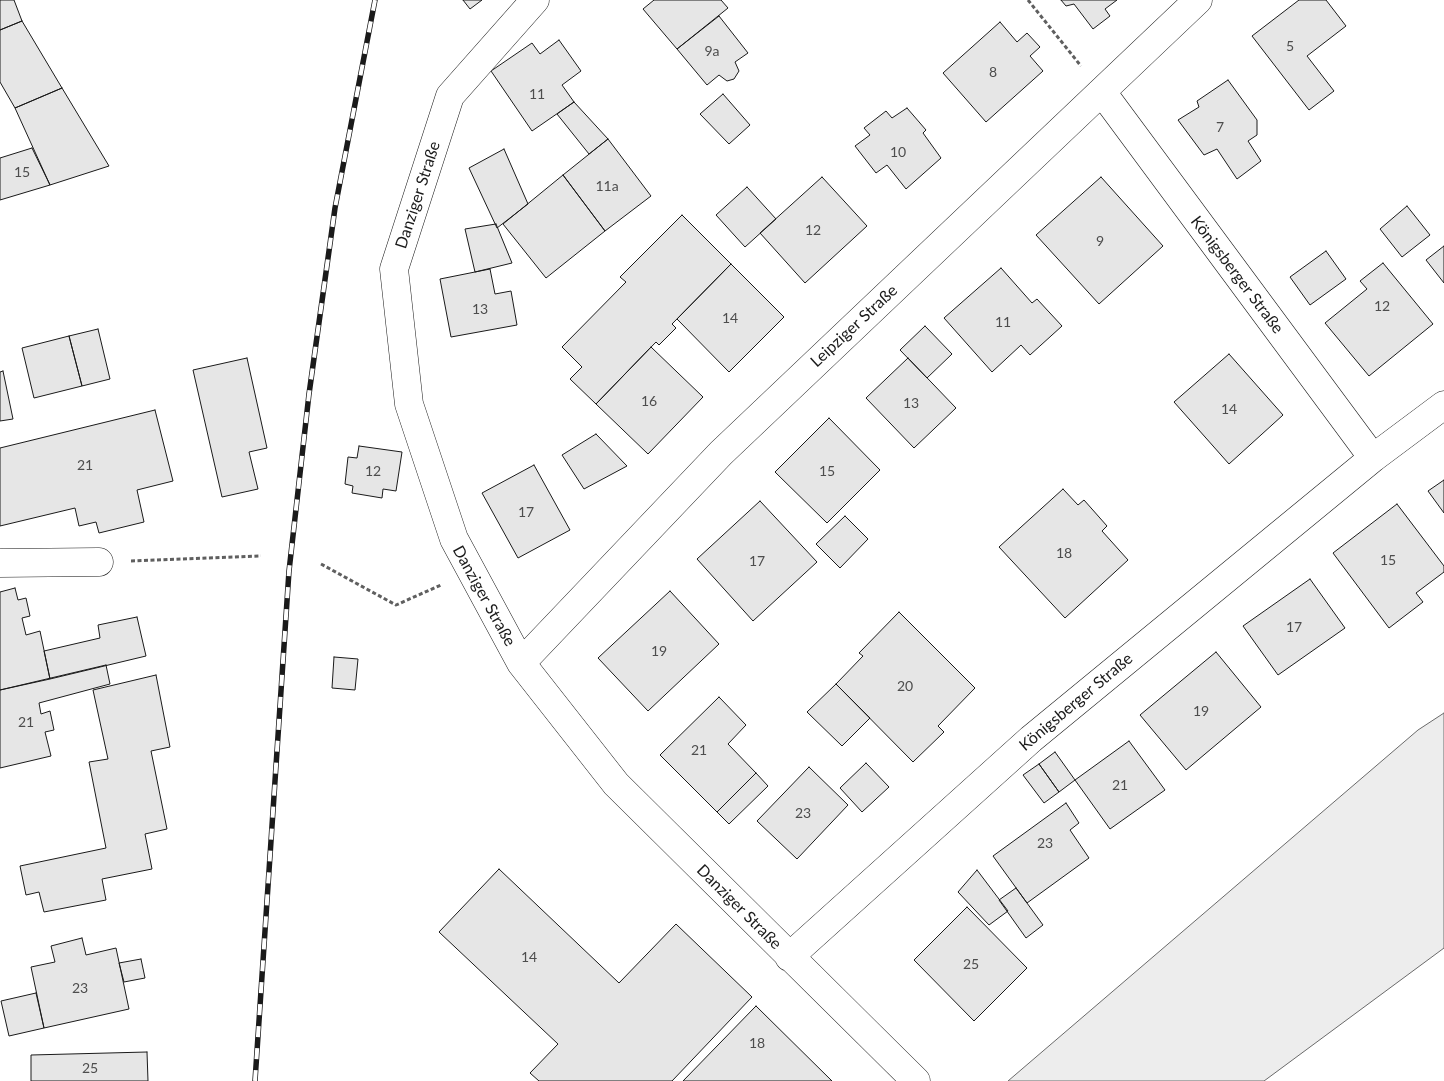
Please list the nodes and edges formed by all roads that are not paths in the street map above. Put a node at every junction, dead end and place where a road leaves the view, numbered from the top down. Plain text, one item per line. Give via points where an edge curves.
1 (535, 0) edge
2 (1198, 0) edge
3 (1102, 92) junction
4 (1444, 405) edge
5 (1373, 458) junction
6 (99, 562) road end
7 (0, 563) edge
8 (522, 663) junction
9 (789, 957) junction
10 (916, 1081) edge

1 - 8 street, Danziger Straße via 450,96 394,269 409,404 454,539
2 - 3 street, Leipziger Straße
3 - 5 street, Königsberger Straße
3 - 8 street, Leipziger Straße via 721,453
4 - 5 street, Königsberger Straße
5 - 9 street, Königsberger Straße via 1031,739
6 - 7 street
8 - 9 street, Danziger Straße via 616,784
9 - 10 street, Danziger Straße

